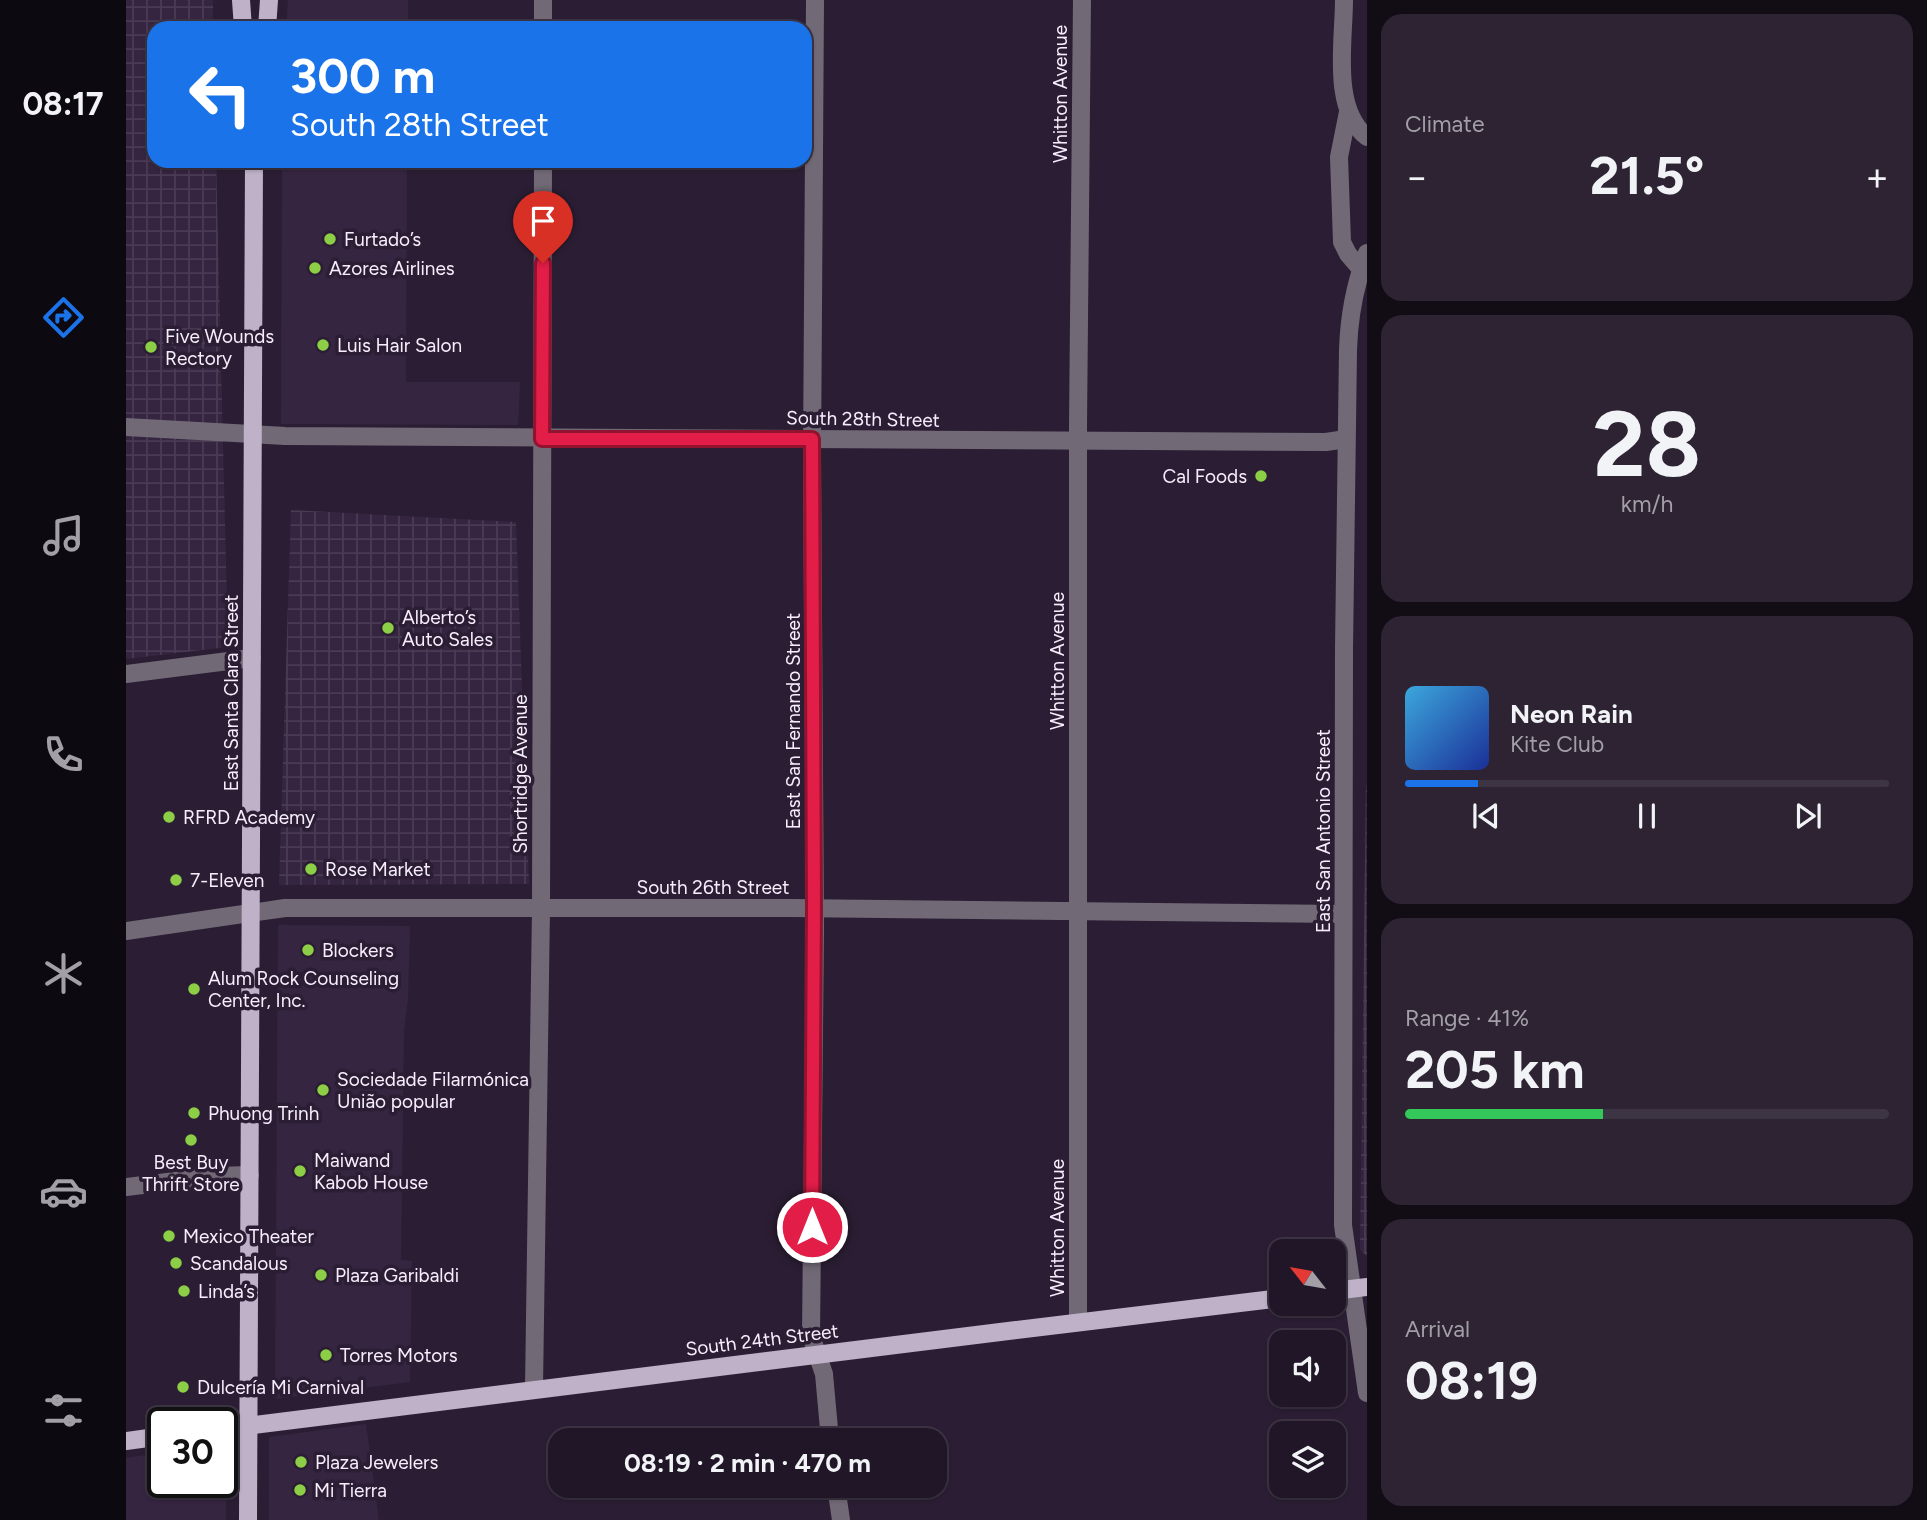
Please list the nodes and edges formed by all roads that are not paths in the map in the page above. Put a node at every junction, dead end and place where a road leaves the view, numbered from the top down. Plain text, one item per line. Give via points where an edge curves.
1 (241, 0) edge
2 (269, 0) edge
3 (543, 0) edge
4 (815, 0) edge
5 (1082, 0) edge
6 (1344, 0) edge
7 (242, 21) edge
8 (268, 21) edge
9 (543, 21) edge
10 (1348, 111) junction
11 (1367, 137) edge
12 (254, 168) edge
13 (543, 168) edge
14 (1364, 261) edge
15 (126, 427) edge
16 (252, 435) junction
17 (542, 439) junction
18 (812, 439) junction
19 (1346, 439) junction
20 (1079, 442) junction
21 (252, 658) junction
22 (126, 674) edge
23 (814, 908) junction
24 (541, 909) junction
25 (1077, 911) junction
26 (252, 912) junction
27 (1343, 914) junction
28 (126, 931) edge
29 (250, 1175) junction
30 (126, 1187) edge
31 (1360, 1288) edge
32 (1269, 1299) edge
33 (1078, 1322) junction
34 (817, 1355) junction
35 (534, 1387) junction
36 (1367, 1393) edge
37 (249, 1425) junction
38 (238, 1427) edge
39 (829, 1428) edge
40 (147, 1438) edge
41 (126, 1441) edge
42 (838, 1498) edge
43 (248, 1520) edge
44 (841, 1520) edge

1 - 7 main road
2 - 8 main road
3 - 9 street
4 - 18 street, East San Fernando Street
5 - 20 street, Whitton Avenue
6 - 10 street, East San Antonio Street via 1343,86
10 - 11 street
10 - 14 street, East San Antonio Street via 1339,157 1342,242 1348,254
12 - 16 main road, East Santa Clara Street
13 - 17 street, Shortridge Avenue
14 - 19 street, East San Antonio Street via 1349,332
15 - 16 street, South 28th Street
16 - 17 street, South 28th Street
16 - 21 main road, East Santa Clara Street
17 - 18 street, South 28th Street
17 - 24 street, Shortridge Avenue
18 - 20 street, South 28th Street
18 - 23 street, East San Fernando Street
19 - 20 street, South 28th Street
19 - 27 street, East San Antonio Street
20 - 25 street, Whitton Avenue
21 - 22 street
21 - 26 main road, East Santa Clara Street
23 - 24 street, South 26th Street
23 - 25 street, South 26th Street
23 - 34 street, East San Fernando Street via 811,1336
24 - 26 street, South 26th Street via 285,908
24 - 35 street, Shortridge Avenue
25 - 27 street, South 26th Street
25 - 33 street, Whitton Avenue
26 - 28 street, South 26th Street
26 - 29 main road, East Santa Clara Street
27 - 31 street, East San Antonio Street via 1343,1225
29 - 30 street
29 - 37 main road, East Santa Clara Street
31 - 36 street, East San Antonio Street
32 - 33 main road, South 24th Street
33 - 34 main road, South 24th Street
34 - 35 main road, South 24th Street
34 - 39 street, East San Fernando Street via 824,1374
35 - 37 main road, South 24th Street
37 - 38 main road, South 24th Street
37 - 43 main road, East Santa Clara Street
40 - 41 main road
42 - 44 street

